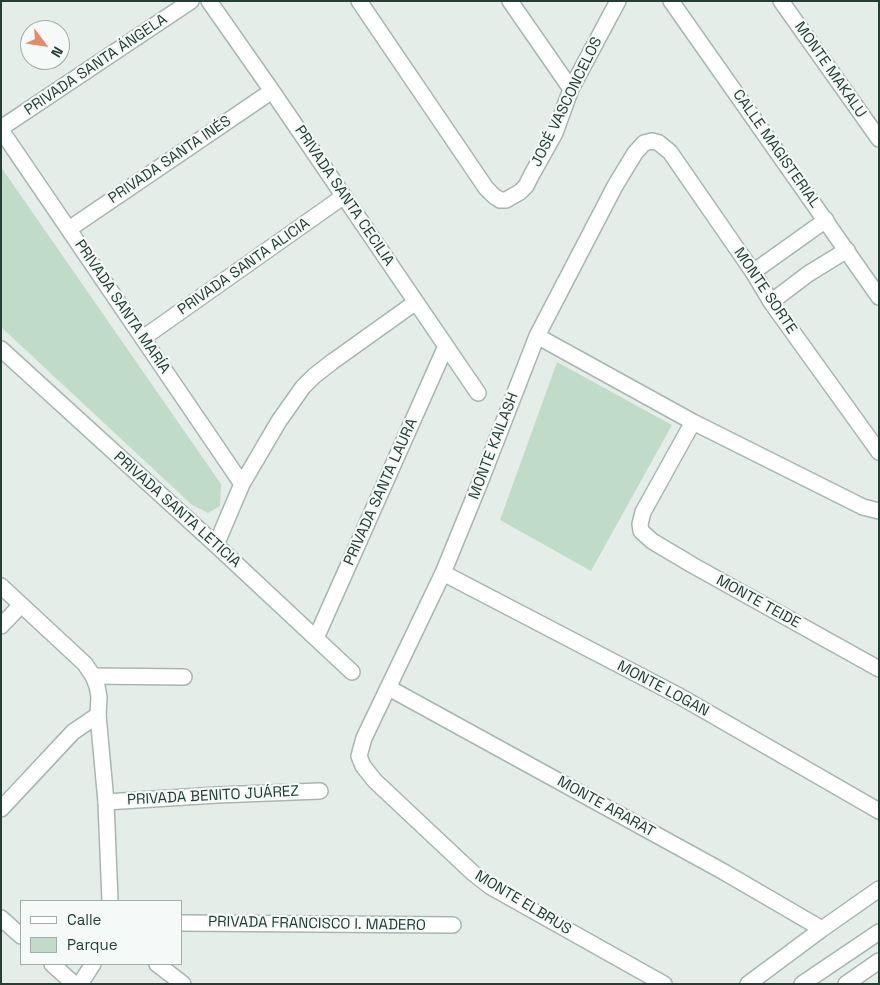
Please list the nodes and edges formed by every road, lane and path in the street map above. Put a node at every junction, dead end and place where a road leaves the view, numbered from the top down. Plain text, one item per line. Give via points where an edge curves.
1 (190, 1) edge
2 (209, 1) edge
3 (359, 1) edge
4 (510, 1) edge
5 (618, 1) edge
6 (672, 1) edge
7 (781, 1) edge
8 (570, 89) junction
9 (272, 91) junction
10 (1, 129) edge
11 (879, 139) edge
12 (644, 143) joint
13 (344, 196) junction
14 (826, 220) junction
15 (69, 229) junction
16 (847, 250) junction
17 (752, 272) junction
18 (879, 297) edge
19 (416, 302) junction
20 (770, 302) junction
21 (537, 336) junction
22 (143, 338) junction
23 (446, 346) junction
24 (1, 349) edge
25 (478, 393) dead end
26 (693, 422) junction
27 (879, 452) edge
28 (242, 484) junction
29 (879, 510) edge
30 (216, 544) junction
31 (443, 573) junction
32 (1, 586) edge
33 (21, 605) junction
34 (1, 626) edge
35 (316, 638) junction
36 (879, 669) edge
37 (352, 672) dead end
38 (93, 676) junction
39 (184, 677) dead end
40 (388, 688) junction
41 (98, 716) junction
42 (360, 756) joint
43 (320, 791) dead end
44 (106, 802) junction
45 (1, 809) edge
46 (879, 812) edge
47 (879, 889) edge
48 (110, 900) edge
49 (1, 918) edge
50 (182, 923) edge
51 (453, 925) dead end
52 (822, 928) junction
53 (879, 932) edge
54 (20, 935) edge
55 (879, 961) edge
56 (53, 965) edge
57 (92, 965) edge
58 (158, 965) edge
59 (74, 984) edge
60 (80, 984) edge
61 (183, 984) edge
62 (664, 984) edge
63 (748, 984) edge
64 (802, 984) edge
65 (846, 984) edge

1 - 10 street, PRIVADA SANTA ÁNGELA
2 - 9 street, PRIVADA SANTA CECILIA
3 - 8 street, JOSÉ VASCONCELOS via 486,188 500,200 506,200 526,186 555,133
4 - 8 street
5 - 8 street, JOSÉ VASCONCELOS
6 - 14 street, CALLE MAGISTERIAL
7 - 11 street, MONTE MAKALU
9 - 13 street, PRIVADA SANTA CECILIA
9 - 15 street, PRIVADA SANTA INÉS
10 - 15 street, PRIVADA SANTA MARÍA
12 - 17 street, MONTE SORTE via 658,143 670,152
12 - 21 street, MONTE KAILASH via 626,166
13 - 19 street, PRIVADA SANTA CECILIA
13 - 22 street, PRIVADA SANTA ALICIA
14 - 16 street, CALLE MAGISTERIAL
14 - 17 street
15 - 22 street, PRIVADA SANTA MARÍA
16 - 18 street, CALLE MAGISTERIAL
16 - 20 street
17 - 20 street, MONTE SORTE
19 - 23 street, PRIVADA SANTA CECILIA
19 - 28 street via 332,362 303,387
20 - 27 street, MONTE SORTE
21 - 26 street
21 - 31 street, MONTE KAILASH
22 - 28 street, PRIVADA SANTA MARÍA
23 - 25 street, PRIVADA SANTA CECILIA
23 - 35 street, PRIVADA SANTA LAURA
24 - 30 street, PRIVADA SANTA LETICIA
26 - 29 street via 863,507
26 - 36 street, MONTE TEIDE via 644,512 641,531 694,566
28 - 30 street
30 - 35 street, PRIVADA SANTA LETICIA
31 - 40 street, MONTE KAILASH
31 - 46 street, MONTE LOGAN via 681,697
32 - 33 street
33 - 34 street
33 - 38 street
35 - 37 street, PRIVADA SANTA LETICIA
38 - 39 street
38 - 41 street via 99,698
40 - 42 street, MONTE KAILASH via 364,738
40 - 52 street, MONTE ARARAT
41 - 44 street
41 - 45 street via 73,732
42 - 62 street, MONTE ELBRUS via 363,766 375,781 461,863 491,887
43 - 44 street, PRIVADA BENITO JUÁREZ
44 - 48 street
47 - 52 street
49 - 54 street
50 - 51 street, PRIVADA FRANCISCO I. MADERO
52 - 63 street
53 - 64 street
55 - 65 street
56 - 59 street
57 - 60 street
58 - 61 street

